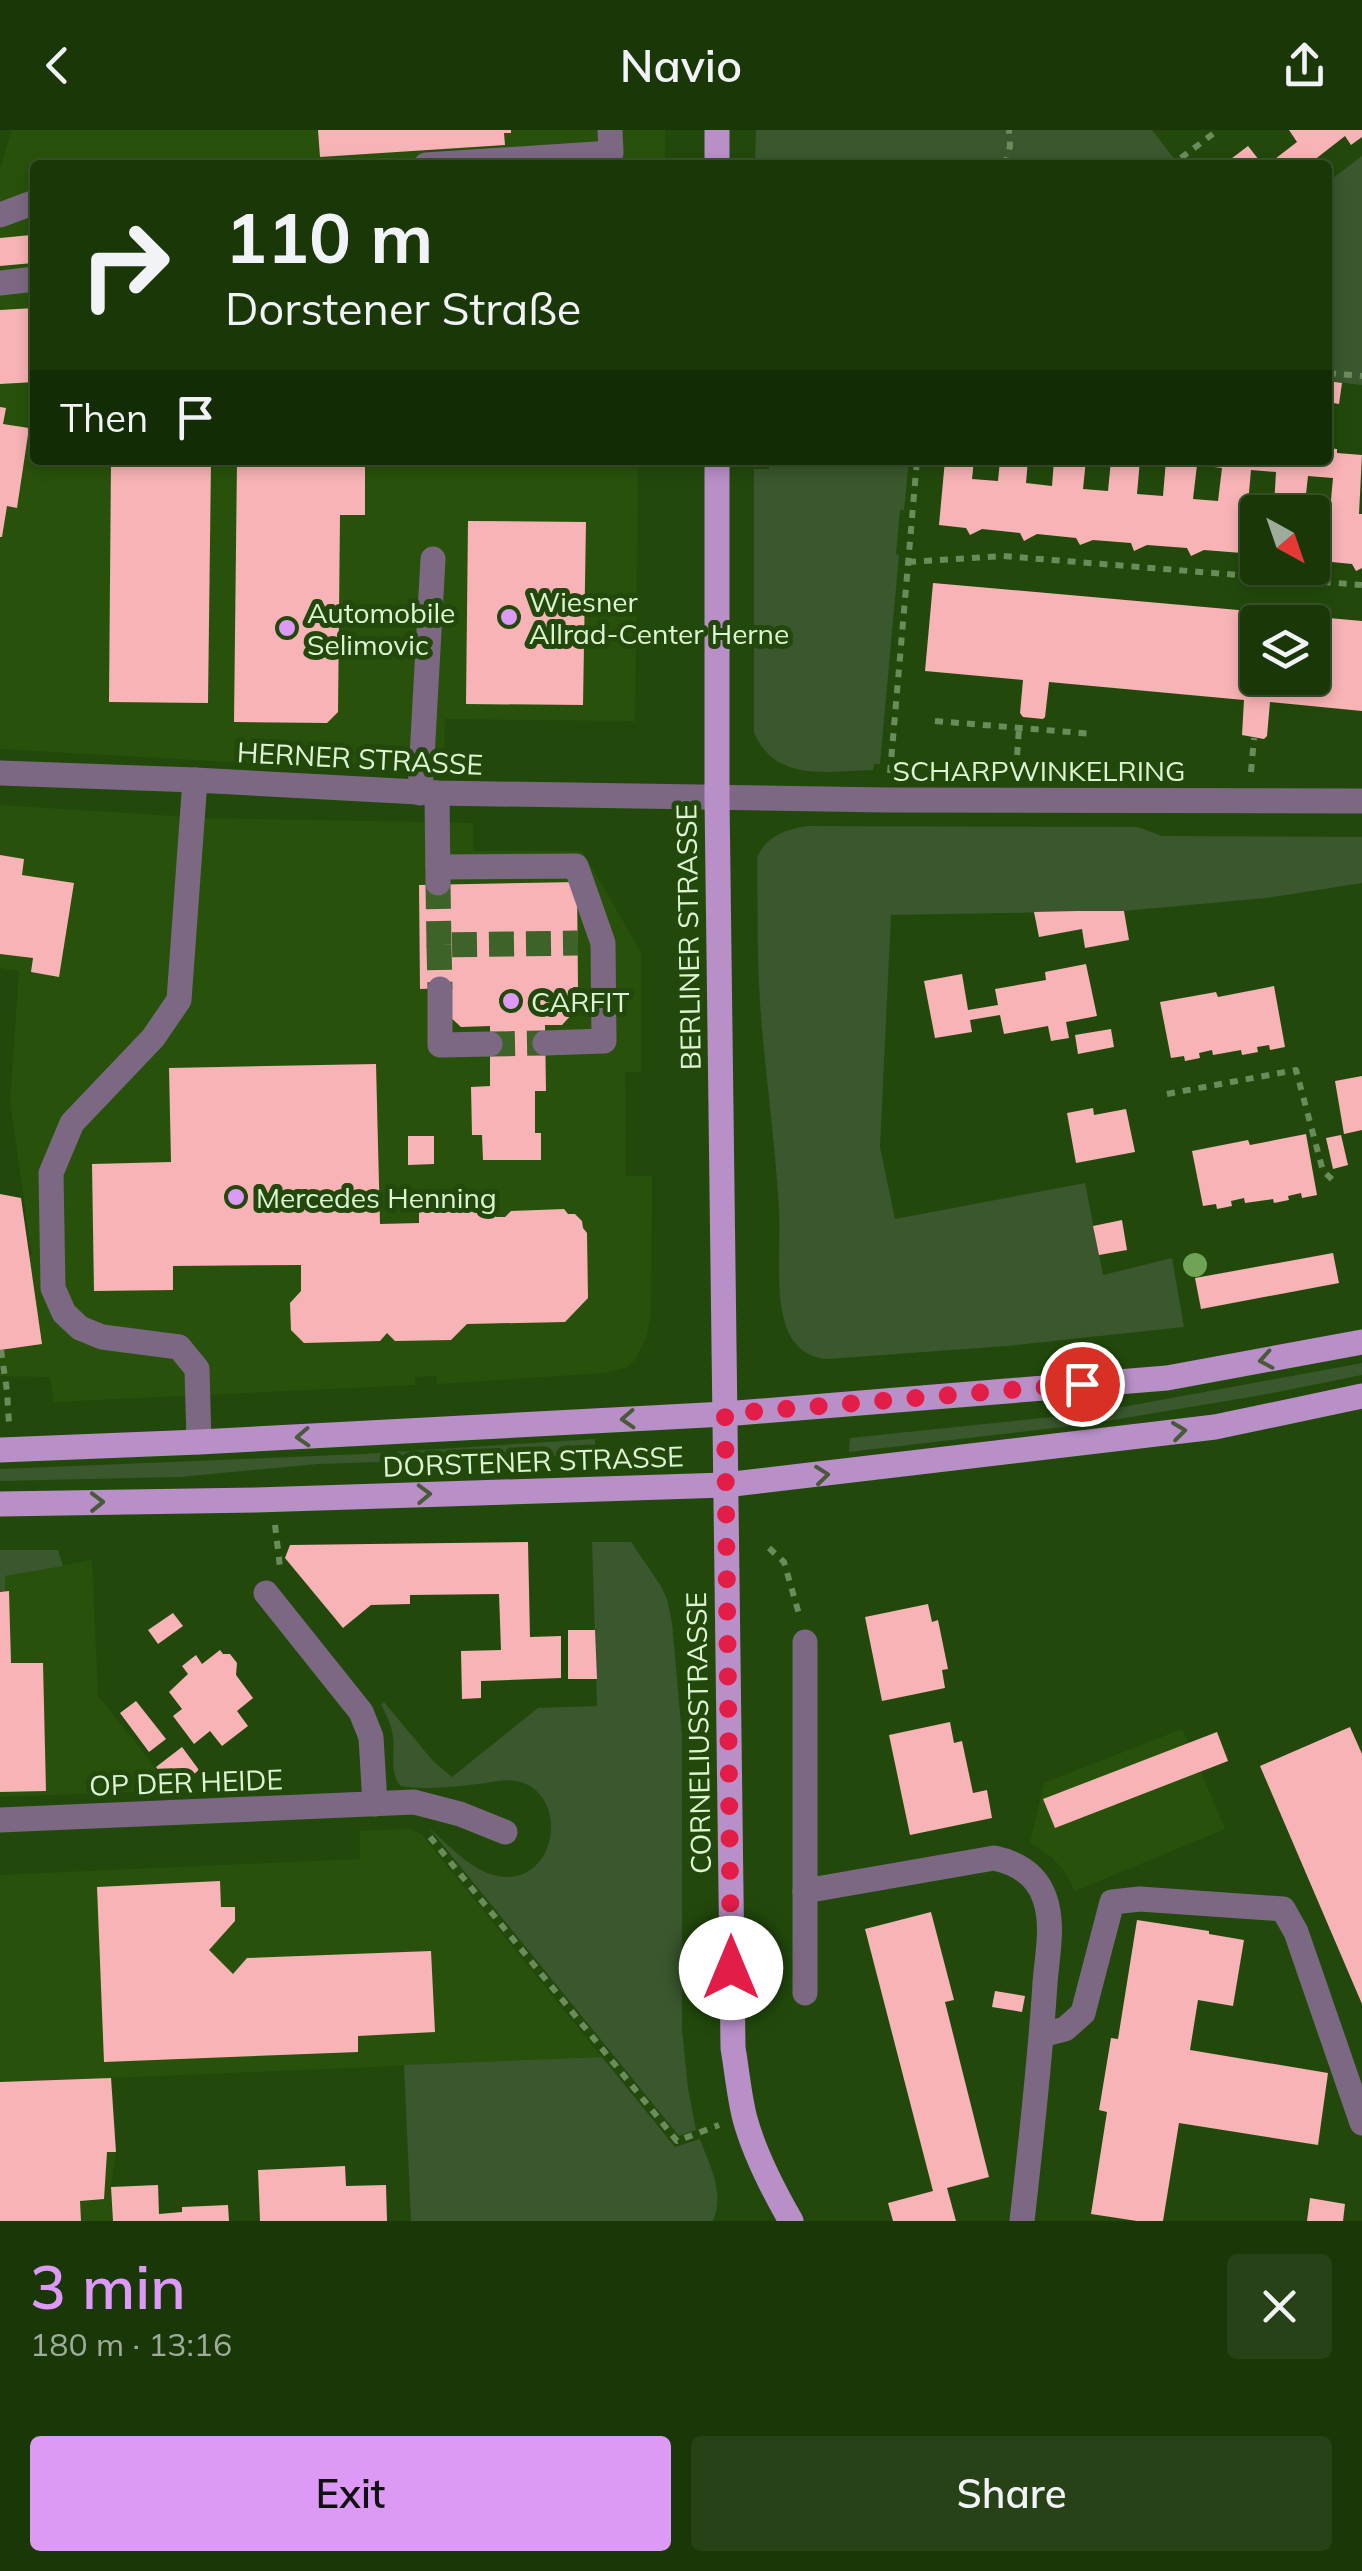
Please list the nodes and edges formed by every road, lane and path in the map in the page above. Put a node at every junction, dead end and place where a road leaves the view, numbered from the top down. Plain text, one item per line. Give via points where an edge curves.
1 (610, 130) edge
2 (717, 130) edge
3 (1009, 130) edge
4 (1218, 130) edge
5 (1181, 158) dead end
6 (503, 160) edge
7 (717, 160) edge
8 (1006, 160) edge
9 (30, 204) edge
10 (0, 215) edge
11 (30, 280) edge
12 (0, 283) edge
13 (1332, 372) edge
14 (1362, 376) edge
15 (717, 465) edge
16 (917, 465) edge
17 (434, 559) dead end
18 (908, 562) junction
19 (1362, 585) edge
20 (1032, 718) dead end
21 (935, 721) dead end
22 (1020, 728) junction
23 (1032, 729) junction
24 (1094, 734) dead end
25 (0, 773) edge
26 (196, 780) junction
27 (428, 793) junction
28 (717, 798) junction
29 (887, 800) junction
30 (1013, 800) junction
31 (1362, 801) edge
32 (440, 989) tunnel mouth
33 (490, 1044) tunnel mouth
34 (545, 1044) tunnel mouth
35 (1167, 1094) dead end
36 (1336, 1184) dead end
37 (1362, 1342) edge
38 (1, 1350) edge
39 (7, 1392) dead end
40 (1362, 1396) edge
41 (725, 1414) junction
42 (199, 1442) junction
43 (0, 1450) edge
44 (725, 1485) junction
45 (272, 1499) junction
46 (0, 1504) edge
47 (770, 1548) dead end
48 (266, 1593) joint
49 (804, 1642) joint
50 (414, 1802) junction
51 (375, 1804) junction
52 (0, 1820) edge
53 (505, 1832) dead end
54 (805, 1891) junction
55 (804, 1993) dead end
56 (1042, 2034) junction
57 (744, 2116) junction
58 (1362, 2124) edge
59 (791, 2221) edge
60 (1022, 2221) edge

1 - 6 street via 611,153
2 - 7 main road
3 - 8 path
4 - 5 path
9 - 10 street
11 - 12 street
13 - 14 path
15 - 28 main road, BERLINER STRASSE
16 - 18 path
17 - 27 street
18 - 19 path via 1002,556
18 - 29 path
20 - 23 path
21 - 22 path
22 - 23 path
22 - 30 path
23 - 24 path
25 - 26 street, HERNER STRASSE
26 - 27 street, HERNER STRASSE
26 - 42 street via 179,1000 153,1038 72,1123 50,1173 53,1288 64,1313 102,1337 179,1347 197,1369
27 - 28 street, HERNER STRASSE
27 - 34 street via 438,876 576,866 604,1041
28 - 29 street, SCHARPWINKELRING
28 - 41 main road, BERLINER STRASSE
29 - 30 street, SCHARPWINKELRING
30 - 31 street, SCHARPWINKELRING
32 - 33 street via 440,1045
35 - 36 path via 1296,1070 1323,1171
37 -> 41 main road, DORSTENER STRASSE via 1168,1378
38 - 39 path
44 -> 40 main road, DORSTENER STRASSE via 1215,1427
41 -> 42 main road, DORSTENER STRASSE
41 - 44 main road, CORNELIUSSTRASSE
42 - 43 main road, DORSTENER STRASSE
45 -> 44 main road, DORSTENER STRASSE
44 - 57 main road, CORNELIUSSTRASSE via 731,1994
46 -> 45 main road, DORSTENER STRASSE
45 - 48 path via 281,1576
47 - 49 path via 784,1562
48 - 51 street via 361,1712 371,1736
49 - 54 street
50 - 51 street, OP DER HEIDE
50 - 53 street, OP DER HEIDE
50 - 57 path via 422,1828 677,2141
51 - 52 street, OP DER HEIDE
54 - 55 street
54 - 56 street via 994,1858 1013,1862 1044,1895 1050,1918
56 - 58 street via 1065,2029 1082,2012 1112,1902 1283,1910
56 - 60 street
57 - 59 main road, CORNELIUSSTRASSE

